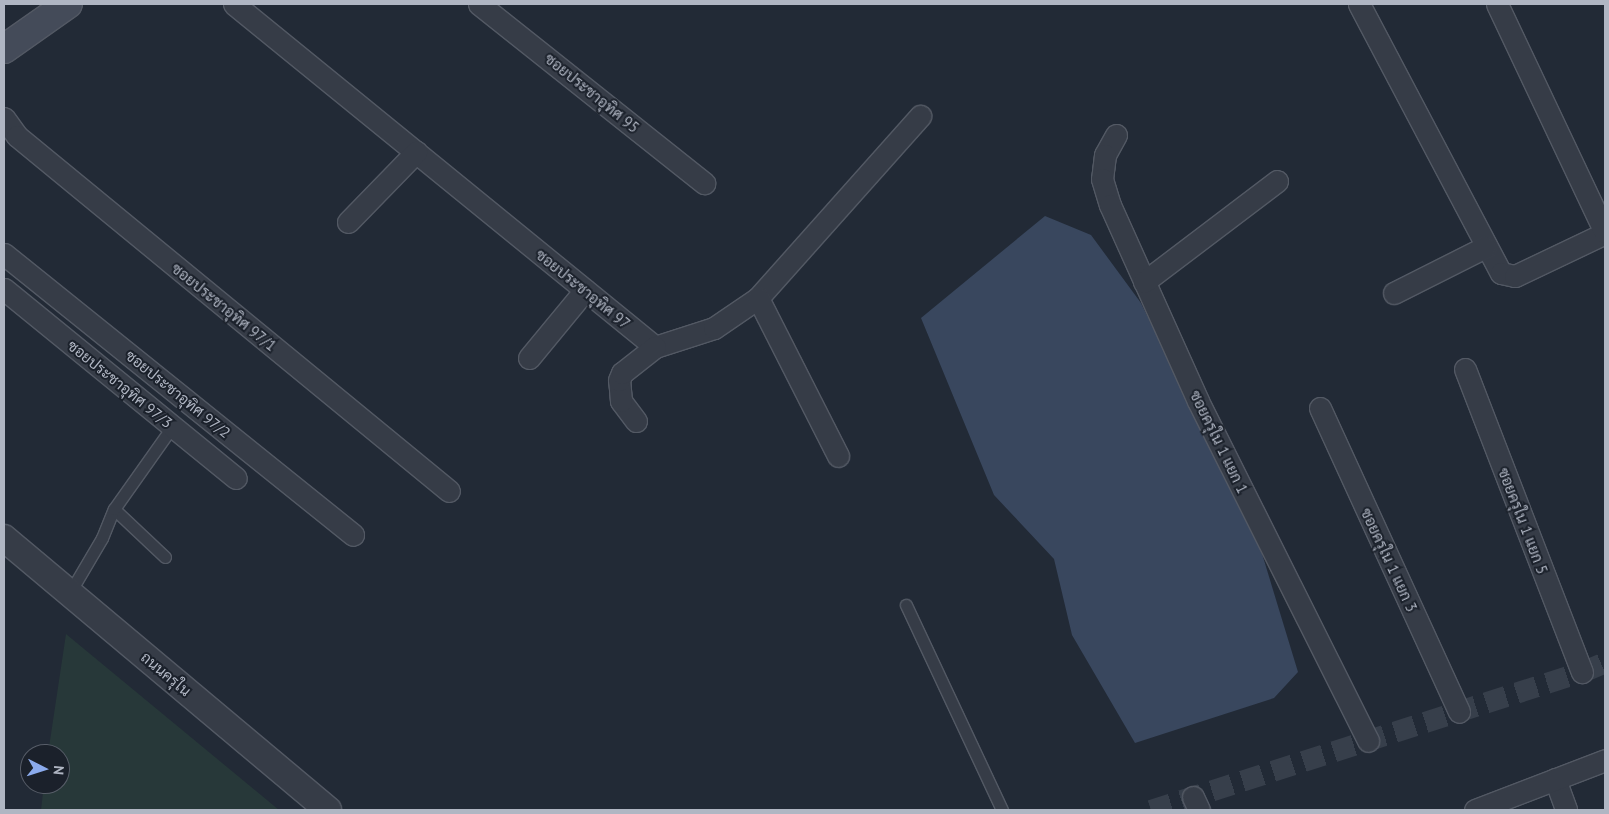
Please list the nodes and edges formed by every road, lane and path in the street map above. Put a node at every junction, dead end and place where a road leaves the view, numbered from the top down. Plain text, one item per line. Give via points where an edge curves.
1 (68, 4) edge
2 (234, 4) edge
3 (479, 4) edge
4 (1359, 4) edge
5 (1497, 4) edge
6 (4, 49) edge
7 (920, 116) dead end
8 (4, 118) edge
9 (1116, 135) dead end
10 (416, 152) junction
11 (1277, 181) dead end
12 (704, 183) dead end
13 (348, 222) dead end
14 (1605, 233) edge
15 (1485, 247) junction
16 (4, 254) edge
17 (1144, 282) junction
18 (4, 289) edge
19 (585, 290) junction
20 (1394, 293) dead end
21 (758, 298) junction
22 (655, 347) junction
23 (529, 358) dead end
24 (1465, 369) dead end
25 (1320, 408) dead end
26 (636, 421) dead end
27 (172, 427) junction
28 (838, 456) dead end
29 (236, 478) dead end
30 (449, 491) dead end
31 (114, 509) junction
32 (353, 535) dead end
33 (4, 538) edge
34 (165, 557) dead end
35 (69, 594) junction
36 (906, 605) dead end
37 (1582, 672) dead end
38 (1459, 712) dead end
39 (1368, 741) dead end
40 (1605, 760) edge
41 (1555, 779) junction
42 (328, 810) edge
43 (1002, 810) edge
44 (1475, 810) edge
45 (1566, 810) edge

1 - 6 main road
2 - 10 street, ซอยประชาอุทิศ 97
3 - 12 street, ซอยประชาอุทิศ 95
4 - 15 street
5 - 14 street
7 - 21 street
8 - 30 street, ซอยประชาอุทิศ 97/1 via 17,136
9 - 17 street, ซอยครุใน 1 แยก 1 via 1105,156 1102,179
10 - 13 street
10 - 19 street, ซอยประชาอุทิศ 97
11 - 17 street
14 - 15 street via 1515,276 1501,273
15 - 20 street
16 - 32 street, ซอยประชาอุทิศ 97/2
17 - 39 street, ซอยครุใน 1 แยก 1 via 1198,401
18 - 27 street, ซอยประชาอุทิศ 97/3
19 - 22 street, ซอยประชาอุทิศ 97
19 - 23 street
21 - 22 street via 714,328
21 - 28 street
22 - 26 street via 622,373 618,380 621,401
24 - 37 street, ซอยครุใน 1 แยก 5
25 - 38 street, ซอยครุใน 1 แยก 3
27 - 29 street, ซอยประชาอุทิศ 97/3
27 - 31 lane
31 - 34 lane
31 - 35 lane via 102,538
33 - 35 street, ถนนครุใน
35 - 42 street, ถนนครุใน
36 - 43 lane
40 - 41 street
41 - 44 street
41 - 45 street

